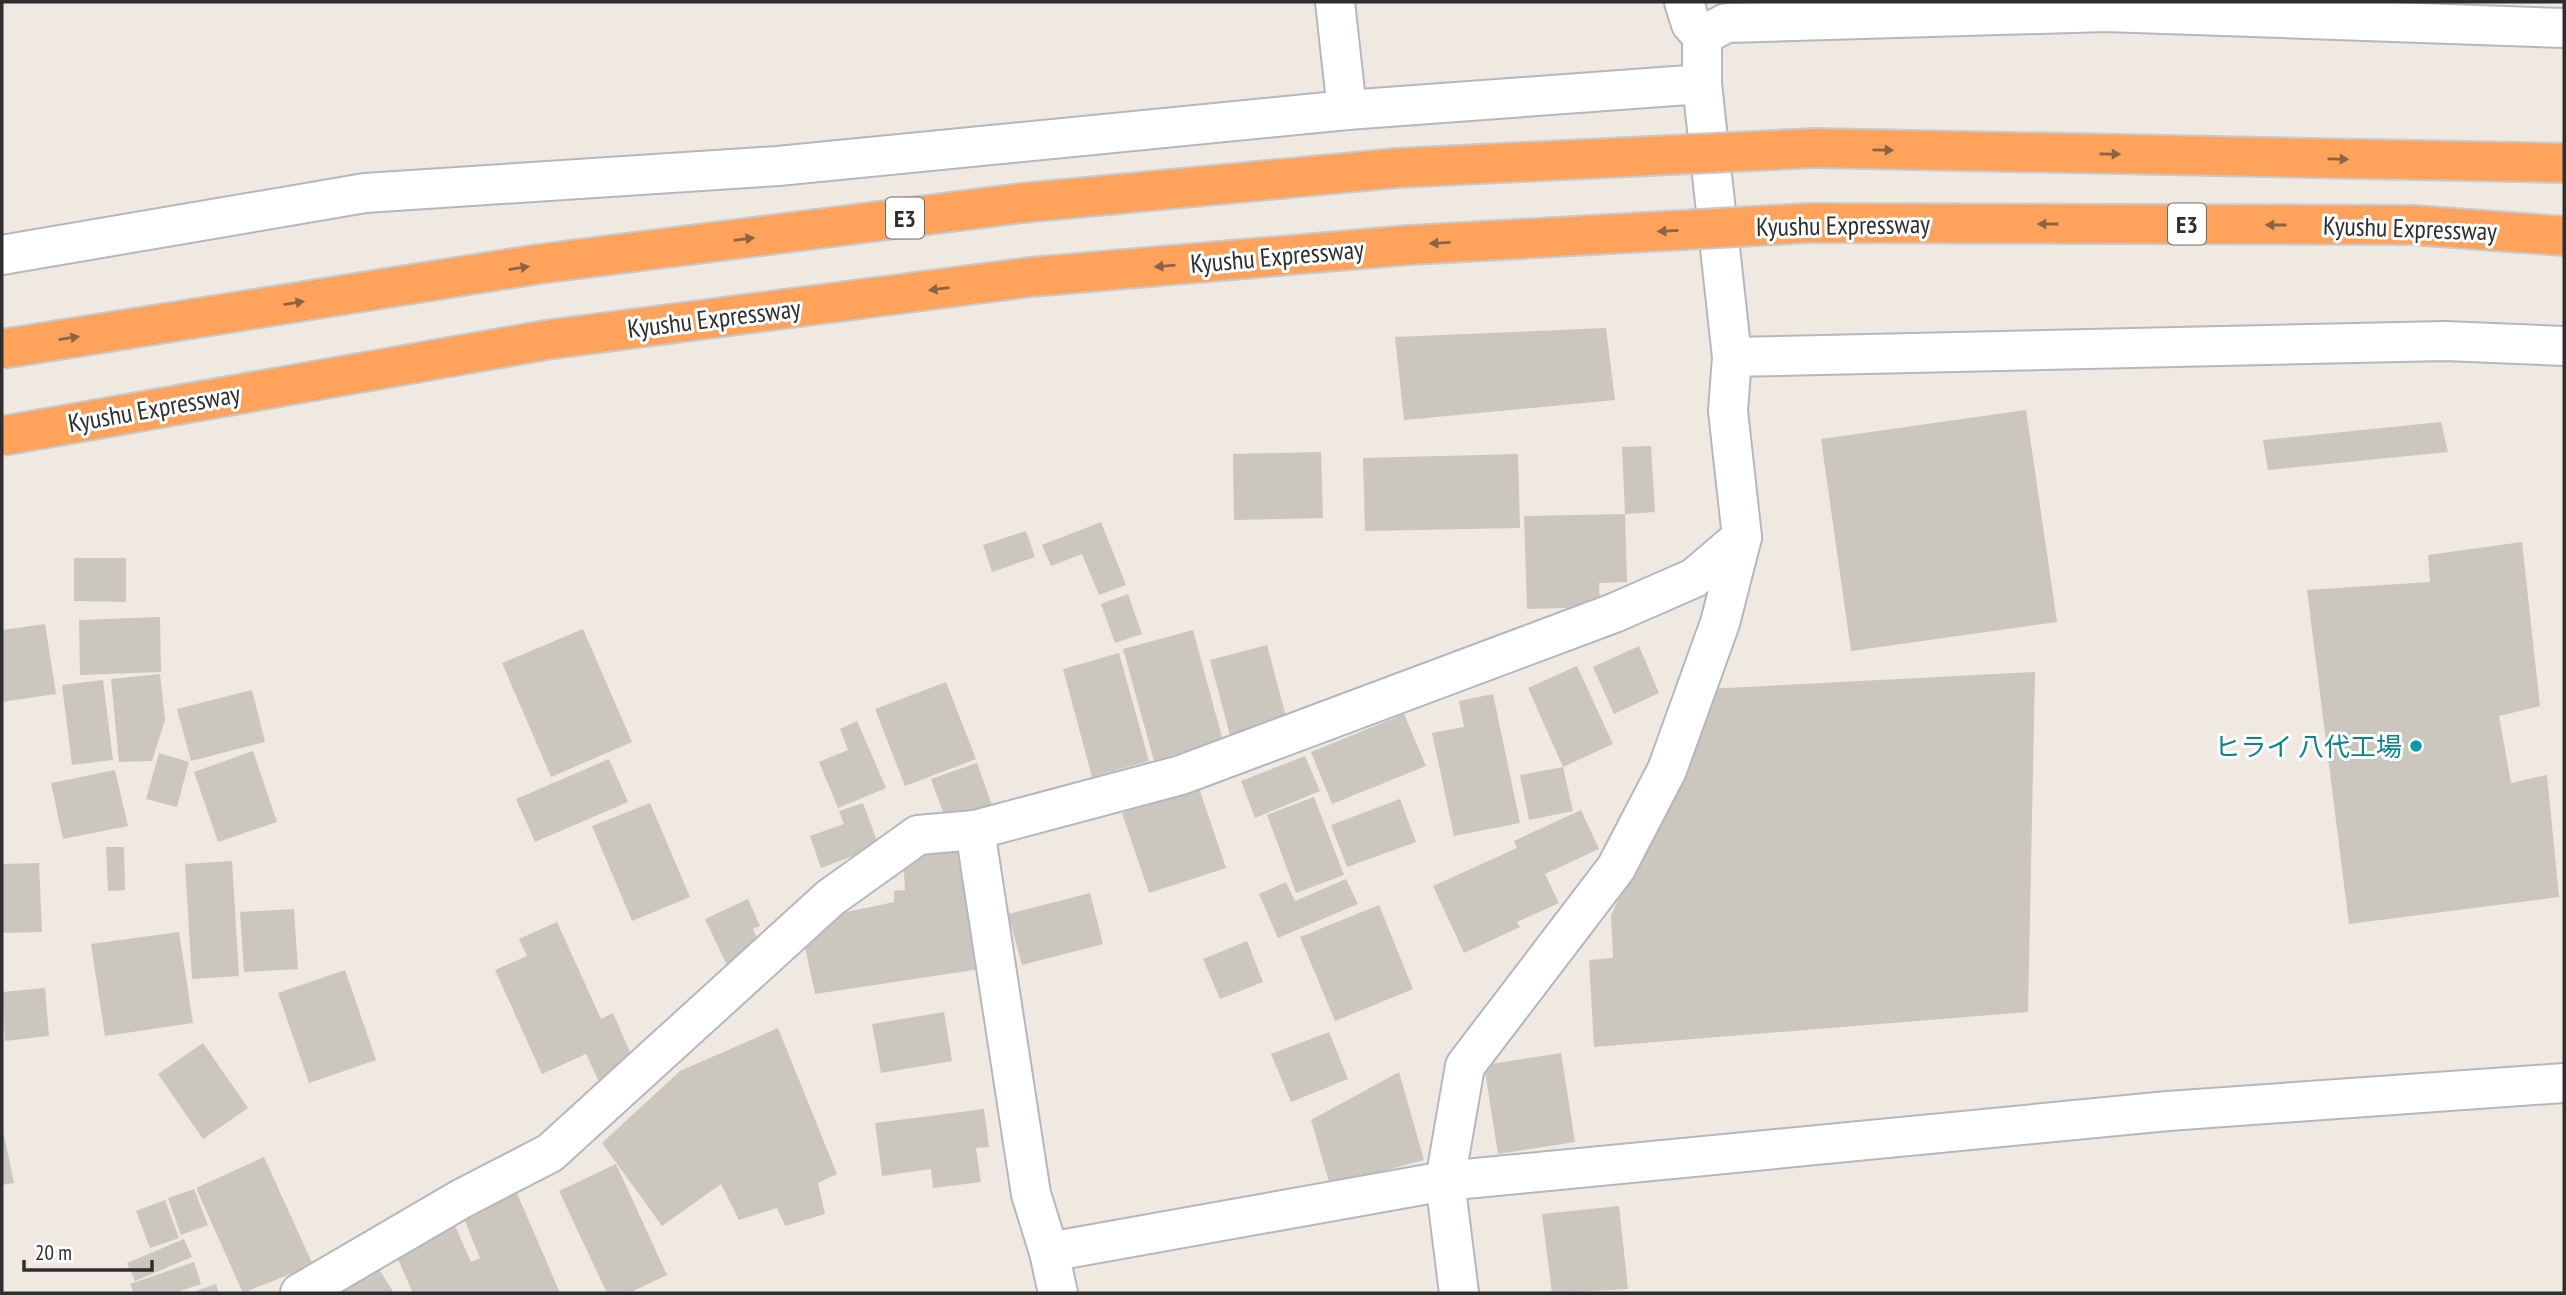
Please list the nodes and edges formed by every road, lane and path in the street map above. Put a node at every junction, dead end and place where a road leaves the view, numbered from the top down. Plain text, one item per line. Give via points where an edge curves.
1 (1335, 2) edge
2 (1684, 2) edge
3 (2564, 28) edge
4 (1702, 36) junction
5 (1702, 84) junction
6 (1347, 110) junction
7 (2564, 163) edge
8 (2564, 236) edge
9 (2, 255) edge
10 (2564, 346) edge
11 (2, 349) edge
12 (1732, 357) junction
13 (2, 437) edge
14 (1742, 537) junction
15 (975, 830) junction
16 (2564, 1083) edge
17 (1446, 1181) junction
18 (1049, 1252) junction
19 (300, 1293) edge
20 (1058, 1293) edge
21 (1459, 1293) edge

1 - 6 street
2 - 4 street via 1691,24
3 - 4 street via 2106,12 1726,23
4 - 5 street
5 - 6 street
5 - 12 street
6 - 9 street via 778,166 365,192
11 -> 7 highway, E3, bridge via 539,264 1022,204 1397,168 1815,148
8 -> 13 highway, Kyushu Expressway / E3, bridge via 2412,225 1809,223 1410,245 1031,277 546,340
10 - 12 street via 2445,341
12 - 14 street via 1728,411
14 - 15 street via 1694,578 1576,627 1181,775
14 - 17 street via 1720,623 1667,770 1616,868 1465,1066
15 - 18 street via 1031,1194
15 - 19 street via 918,835 830,898 550,1153
16 - 17 street via 2154,1112
17 - 18 street
17 - 21 street
18 - 20 street

